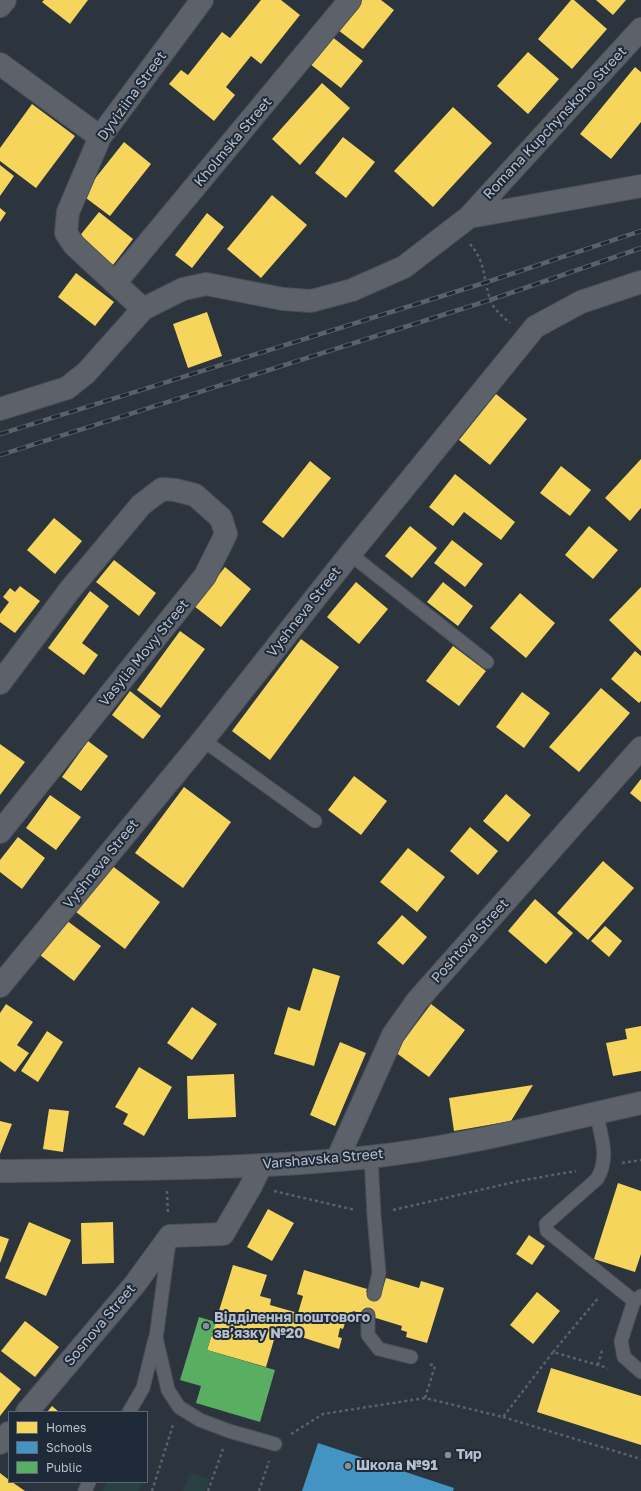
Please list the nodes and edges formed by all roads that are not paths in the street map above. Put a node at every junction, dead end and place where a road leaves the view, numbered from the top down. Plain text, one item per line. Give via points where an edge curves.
1 (5, 0) edge
2 (202, 0) edge
3 (350, 0) edge
4 (0, 6) edge
5 (641, 29) edge
6 (0, 64) edge
7 (100, 137) junction
8 (641, 186) edge
9 (462, 222) junction
10 (641, 282) edge
11 (115, 283) junction
12 (143, 309) junction
13 (0, 409) edge
14 (350, 554) junction
15 (487, 662) dead end
16 (0, 683) edge
17 (203, 740) junction
18 (641, 748) edge
19 (315, 821) dead end
20 (0, 832) edge
21 (0, 986) edge
22 (641, 1103) edge
23 (596, 1113) junction
24 (371, 1157) junction
25 (337, 1160) junction
26 (261, 1165) junction
27 (0, 1171) edge
28 (170, 1236) junction
29 (374, 1294) dead end
30 (637, 1298) edge
31 (368, 1315) dead end
32 (156, 1338) junction
33 (411, 1356) road end
34 (641, 1372) edge
35 (28, 1411) edge
36 (130, 1411) edge
37 (8, 1434) edge
38 (0, 1443) edge
39 (275, 1444) road end

1 - 4 street
2 - 7 street, Dyviziina Street
3 - 11 street, Kholmska Street
5 - 9 street, Romana Kupchynskoho Street
6 - 7 street
7 - 11 street, Dyviziina Street via 68,212 66,233 74,245
8 - 9 street
9 - 12 street, Romana Kupchynskoho Street via 404,267 352,290 311,301 283,299 206,284 183,289
10 - 14 street, Vyshneva Street via 581,302 535,327
11 - 12 street, Dyviziina Street
12 - 13 street via 86,373 67,388
14 - 15 lane
14 - 17 street, Vyshneva Street
16 - 20 street, Vasylia Movy Street via 69,590 141,505 162,489 195,495 221,518 226,534 205,576
17 - 19 lane
17 - 21 street, Vyshneva Street
18 - 25 street, Poshtova Street via 417,1001 393,1035
22 - 23 street, Varshavska Street
23 - 24 street, Varshavska Street via 448,1146
23 - 30 lane via 604,1152 603,1167 597,1179 546,1224 547,1231 610,1283
24 - 25 street, Varshavska Street
24 - 29 lane via 379,1273
25 - 26 street, Varshavska Street
26 - 27 street, Varshavska Street
26 - 28 street via 223,1234
28 - 32 lane
28 - 35 street, Sosnova Street via 135,1284
30 - 34 lane via 622,1341 624,1357
31 - 33 lane via 368,1335 379,1349
32 - 36 lane via 143,1388
32 - 39 lane via 168,1390 179,1407 200,1420
37 - 38 street

